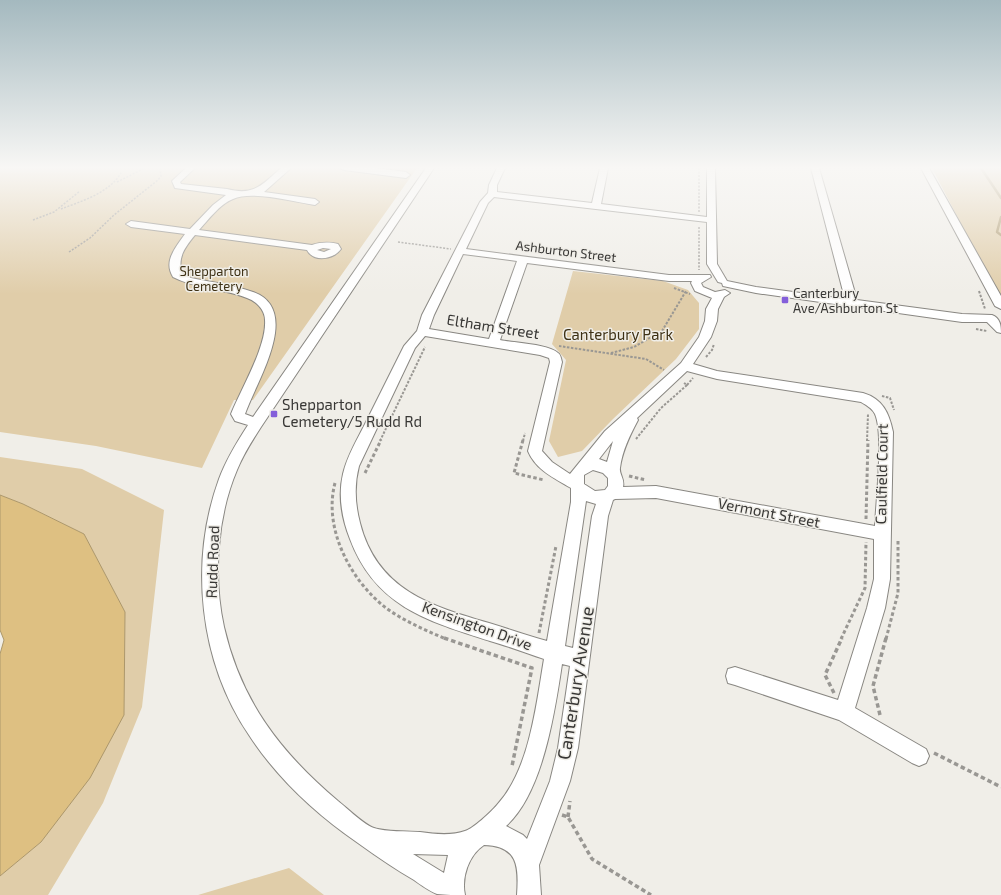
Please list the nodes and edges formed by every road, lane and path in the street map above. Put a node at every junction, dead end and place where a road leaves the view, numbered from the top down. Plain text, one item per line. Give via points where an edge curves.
1 (59, 210) edge
2 (121, 210) edge
3 (215, 210) edge
4 (402, 210) edge
5 (479, 210) edge
6 (627, 210) edge
7 (712, 210) edge
8 (826, 210) edge
9 (948, 210) edge
10 (33, 220) dead end
11 (712, 220) junction
12 (131, 224) dead end
13 (192, 232) junction
14 (398, 242) dead end
15 (312, 248) dead end
16 (453, 250) junction
17 (69, 252) dead end
18 (523, 260) junction
19 (712, 264) junction
20 (698, 283) junction
21 (724, 288) junction
22 (978, 291) dead end
23 (998, 302) edge
24 (852, 303) junction
25 (712, 308) junction
26 (994, 322) edge
27 (975, 329) dead end
28 (425, 337) junction
29 (493, 343) junction
30 (715, 343) dead end
31 (610, 354) dead end
32 (702, 361) dead end
33 (685, 366) junction
34 (874, 395) dead end
35 (636, 411) junction
36 (895, 416) dead end
37 (256, 423) junction
38 (526, 430) dead end
39 (614, 473) junction
40 (551, 475) junction
41 (362, 477) dead end
42 (580, 477) junction
43 (335, 480) dead end
44 (656, 492) junction
45 (609, 495) junction
46 (882, 534) junction
47 (898, 538) dead end
48 (557, 541) dead end
49 (532, 631) dead end
50 (554, 653) junction
51 (580, 659) junction
52 (735, 676) dead end
53 (844, 712) junction
54 (882, 721) dead end
55 (926, 754) joint
56 (510, 774) dead end
57 (1001, 787) edge
58 (549, 808) junction
59 (475, 838) junction
60 (372, 839) junction
61 (531, 885) edge
62 (453, 893) edge
63 (650, 895) edge

1 - 10 path
2 - 17 path via 90,238
3 - 13 street
4 - 37 street, Rudd Road
5 - 16 street, Kensington Drive
6 - 11 street
7 - 11 street
8 - 24 street
9 - 23 street
11 - 19 street
12 - 13 street
13 - 15 street
13 - 37 street via 176,255 174,264 177,275 187,280 234,290 259,300 267,308 272,321 269,337 238,414
14 - 16 path
16 - 18 street, Ashburton Street
16 - 28 street, Kensington Drive via 426,320
18 - 20 street, Ashburton Street
18 - 29 street
19 - 20 street
19 - 21 street
20 - 21 street
20 - 21 street via 714,277
20 - 25 street
20 - 31 path via 686,294 662,330 634,347
21 - 24 street
21 - 25 street
22 - 26 path via 986,307 982,314
23 - 26 street
24 - 26 street
25 - 33 street via 711,321 705,337
26 - 27 path via 990,331
28 - 29 street, Eltham Street
28 - 41 path
28 - 50 street, Kensington Drive via 410,346 348,475 348,500 352,524 362,552 376,572 397,593 426,610
29 - 40 street, Eltham Street via 543,351 554,356 556,362 535,452
30 - 32 path
33 - 35 street
33 - 46 street, Caulfield Court via 717,375 863,398 878,406 886,432
34 - 36 path via 890,398
35 - 39 street via 620,441
35 - 42 street via 610,435
37 - 60 street, Rudd Road via 231,467 214,522 210,583 212,616 220,646 232,685 276,756 306,788 339,817
38 - 40 path via 514,473 539,478
39 - 42 street via 597,464
39 - 44 street, Vermont Street
39 - 45 street via 617,484
40 - 42 street
42 - 45 street via 592,497
42 - 50 street, Canterbury Avenue via 579,502
43 - 56 path via 333,517 336,537 354,574 370,594 391,611 422,629 532,668
44 - 45 street, Vermont Street
44 - 46 street, Vermont Street
45 - 51 street, Canterbury Avenue via 600,516
46 - 53 street, Caulfield Court via 882,578 878,601
47 - 54 path via 898,593 874,686
48 - 49 path via 539,633
50 - 51 street, Kensington Drive
50 - 59 street, Canterbury Avenue via 543,723 518,794 505,813
51 - 58 street, Canterbury Avenue via 568,748 560,781
52 - 53 street
53 - 55 street
55 - 57 path
58 - 61 street, Canterbury Avenue
58 - 63 path via 568,817 592,859
59 - 60 street, Rudd Road via 436,845
59 - 61 street, Rudd Road via 495,834 511,838 521,850
59 - 62 street, Canterbury Avenue via 458,858
60 - 62 street, Rudd Road

